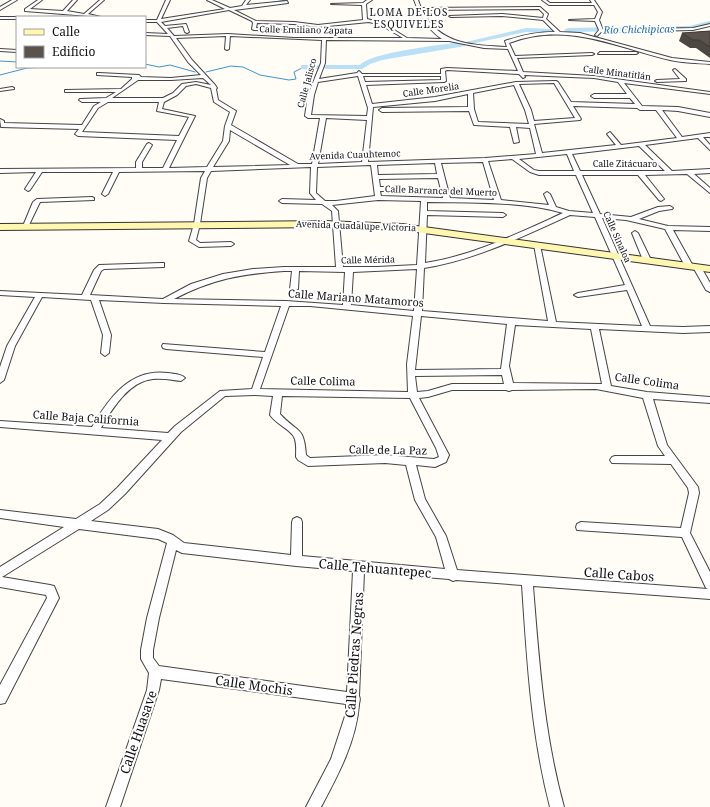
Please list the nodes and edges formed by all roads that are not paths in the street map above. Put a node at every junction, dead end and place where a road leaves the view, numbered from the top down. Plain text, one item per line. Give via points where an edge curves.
1 (15, 0) edge
2 (40, 0) edge
3 (75, 0) edge
4 (102, 0) edge
5 (168, 0) edge
6 (209, 0) edge
7 (248, 0) edge
8 (370, 0) edge
9 (416, 0) edge
10 (544, 0) edge
11 (592, 0) edge
12 (287, 2) dead end
13 (333, 4) dead end
14 (364, 4) junction
15 (595, 4) junction
16 (243, 7) junction
17 (0, 9) edge
18 (230, 9) junction
19 (420, 9) junction
20 (64, 12) junction
21 (86, 14) junction
22 (94, 16) edge
23 (451, 16) dead end
24 (0, 18) edge
25 (16, 18) edge
26 (544, 19) junction
27 (571, 20) dead end
28 (597, 20) junction
29 (158, 21) junction
30 (370, 21) junction
31 (146, 22) edge
32 (254, 22) junction
33 (710, 25) edge
34 (164, 27) junction
35 (280, 30) dead end
36 (601, 30) junction
37 (187, 32) dead end
38 (558, 33) junction
39 (146, 34) edge
40 (228, 35) junction
41 (172, 36) junction
42 (595, 38) junction
43 (324, 39) junction
44 (406, 39) junction
45 (449, 40) junction
46 (510, 48) junction
47 (227, 49) dead end
48 (0, 50) edge
49 (16, 51) edge
50 (648, 52) junction
51 (600, 53) dead end
52 (592, 54) dead end
53 (515, 58) junction
54 (710, 63) edge
55 (675, 70) dead end
56 (522, 73) junction
57 (359, 74) junction
58 (443, 75) junction
59 (204, 76) junction
60 (100, 77) dead end
61 (138, 78) junction
62 (317, 81) junction
63 (620, 81) junction
64 (516, 82) junction
65 (633, 82) junction
66 (362, 84) junction
67 (12, 88) dead end
68 (214, 88) junction
69 (0, 90) edge
70 (122, 90) junction
71 (67, 91) dead end
72 (470, 92) junction
73 (710, 93) edge
74 (594, 96) dead end
75 (632, 96) junction
76 (82, 100) dead end
77 (107, 100) junction
78 (164, 100) junction
79 (570, 104) junction
80 (638, 106) junction
81 (371, 108) junction
82 (471, 109) junction
83 (658, 109) junction
84 (710, 115) edge
85 (323, 118) junction
86 (369, 118) junction
87 (0, 124) edge
88 (531, 124) junction
89 (228, 126) junction
90 (512, 126) junction
91 (83, 127) junction
92 (610, 134) dead end
93 (710, 135) edge
94 (699, 136) junction
95 (181, 138) junction
96 (681, 139) junction
97 (516, 142) dead end
98 (641, 144) junction
99 (149, 145) dead end
100 (620, 147) junction
101 (710, 148) edge
102 (569, 153) junction
103 (540, 156) junction
104 (514, 158) junction
105 (485, 160) junction
106 (437, 162) junction
107 (374, 163) junction
108 (365, 164) junction
109 (315, 165) junction
110 (297, 166) junction
111 (41, 170) junction
112 (117, 170) junction
113 (139, 170) junction
114 (165, 170) junction
115 (208, 170) junction
116 (0, 171) edge
117 (710, 171) edge
118 (688, 172) junction
119 (578, 173) junction
120 (640, 173) junction
121 (670, 173) junction
122 (441, 176) junction
123 (376, 177) junction
124 (28, 189) dead end
125 (377, 189) junction
126 (393, 189) dead end
127 (710, 191) edge
128 (105, 194) dead end
129 (546, 194) dead end
130 (378, 198) junction
131 (92, 199) dead end
132 (424, 199) junction
133 (661, 199) dead end
134 (447, 200) junction
135 (282, 201) dead end
136 (498, 202) junction
137 (324, 203) junction
138 (554, 208) junction
139 (670, 208) dead end
140 (569, 213) junction
141 (423, 214) junction
142 (503, 215) dead end
143 (598, 216) junction
144 (632, 219) junction
145 (197, 224) junction
146 (337, 224) junction
147 (26, 226) junction
148 (0, 227) edge
149 (422, 228) junction
150 (668, 228) junction
151 (710, 230) edge
152 (635, 233) dead end
153 (505, 240) junction
154 (230, 244) dead end
155 (537, 244) junction
156 (616, 255) junction
157 (647, 260) junction
158 (160, 265) dead end
159 (420, 266) junction
160 (693, 266) junction
161 (296, 269) junction
162 (340, 269) junction
163 (349, 269) junction
164 (710, 269) edge
165 (629, 287) junction
166 (294, 289) dead end
167 (710, 290) edge
168 (0, 293) edge
169 (40, 295) junction
170 (578, 295) dead end
171 (85, 297) junction
172 (94, 298) junction
173 (164, 301) junction
174 (286, 303) junction
175 (347, 306) junction
176 (417, 313) junction
177 (511, 322) junction
178 (553, 325) junction
179 (594, 326) junction
180 (647, 328) junction
181 (710, 328) edge
182 (166, 346) dead end
183 (105, 353) dead end
184 (4, 354) edge
185 (268, 355) junction
186 (506, 372) junction
187 (411, 373) junction
188 (181, 378) dead end
189 (0, 380) edge
190 (607, 387) junction
191 (509, 388) junction
192 (255, 392) junction
193 (278, 392) junction
194 (413, 395) junction
195 (647, 395) junction
196 (710, 400) edge
197 (0, 424) edge
198 (95, 431) junction
199 (170, 437) junction
200 (615, 460) dead end
201 (672, 460) junction
202 (410, 461) junction
203 (0, 514) edge
204 (297, 522) dead end
205 (78, 523) junction
206 (581, 528) dead end
207 (685, 533) junction
208 (173, 542) junction
209 (296, 561) junction
210 (706, 566) edge
211 (359, 567) junction
212 (0, 573) edge
213 (454, 576) junction
214 (527, 581) junction
215 (0, 582) edge
216 (710, 584) edge
217 (710, 594) edge
218 (155, 672) junction
219 (0, 698) edge
220 (354, 699) junction
221 (113, 807) edge
222 (313, 807) edge
223 (557, 807) edge

1 - 17 street
2 - 20 street via 25,10
3 - 20 street
4 - 21 street
5 - 29 street
6 - 18 street
7 - 16 street
8 - 14 street
9 - 19 street
10 - 15 street via 549,4
11 - 15 street
12 - 16 street
13 - 14 street
14 - 30 street via 365,20
15 - 28 street via 600,13
16 - 18 street
18 - 29 street
18 - 32 street
19 - 26 street via 539,8 546,14
19 - 45 street via 424,18 438,34
20 - 21 street
21 - 22 street
23 - 26 street via 502,15
24 - 25 street
26 - 38 street
27 - 28 street
28 - 36 street
29 - 31 street
29 - 34 street
30 - 32 street via 318,26 294,22
30 - 44 street via 386,26
32 - 35 street via 254,28
33 - 36 street via 693,29
34 - 37 street via 185,25
34 - 41 street
36 - 42 street
38 - 42 street
38 - 46 street via 523,36 508,41
39 - 41 street, Calle Emiliano Zapata
40 - 41 street, Calle Emiliano Zapata
40 - 43 street, Calle Emiliano Zapata via 294,40
40 - 47 street
41 - 59 street
42 - 50 street
43 - 44 street, Calle Emiliano Zapata
43 - 62 street, Calle Jalisco via 323,63
44 - 45 street, Calle Emiliano Zapata
45 - 46 street, Calle Emiliano Zapata via 484,47
46 - 53 street
48 - 49 street
50 - 51 street
50 - 54 street via 678,61
52 - 53 street
53 - 56 street
55 - 65 street via 684,80
56 - 58 street, Calle Minatitlán via 445,69
56 - 63 street, Calle Minatitlán
56 - 64 street via 523,78
57 - 58 street
57 - 62 street
57 - 66 street
58 - 66 street via 444,81
59 - 61 street
59 - 68 street
60 - 61 street
61 - 70 street
62 - 85 street, Calle Jalisco via 311,95 308,115
63 - 65 street, Calle Minatitlán
63 - 75 street
64 - 72 street, Calle Morelia
64 - 79 street, Calle Morelia via 556,82
64 - 88 street
65 - 73 street, Calle Minatitlán
66 - 81 street
67 - 69 street
68 - 78 street via 196,83 186,84
68 - 89 street via 216,101 233,111
70 - 71 street
70 - 77 street
72 - 81 street, Calle Morelia
72 - 82 street
74 - 75 street
75 - 80 street
76 - 77 street
77 - 78 street
77 - 91 street via 94,108
78 - 95 street via 159,110 192,116
79 - 80 street
79 - 88 street via 576,120
80 - 83 street
81 - 82 street
81 - 86 street
82 - 90 street via 477,125
83 - 84 street via 678,109
83 - 96 street
85 - 86 street, Calle Jalisco
85 - 109 street
86 - 108 street
87 - 91 street
88 - 90 street
88 - 103 street
89 - 110 street
89 - 115 street via 226,141
90 - 97 street
91 - 95 street via 78,134
92 - 100 street
93 - 94 street, Avenida Cuauhtemoc
94 - 96 street, Avenida Cuauhtemoc
94 - 101 street
95 - 114 street
96 - 98 street, Avenida Cuauhtemoc
98 - 100 street, Avenida Cuauhtemoc
98 - 121 street
99 - 113 street via 139,162
100 - 102 street, Avenida Cuauhtemoc
102 - 103 street, Avenida Cuauhtemoc
102 - 119 street, Calle Sinaloa
103 - 104 street, Avenida Cuauhtemoc
104 - 105 street, Avenida Cuauhtemoc
104 - 119 street, Calle Zitácuaro via 539,173
105 - 106 street, Avenida Cuauhtemoc
105 - 136 street
106 - 107 street, Avenida Cuauhtemoc
106 - 122 street
107 - 108 street, Avenida Cuauhtemoc
107 - 123 street
108 - 109 street, Avenida Cuauhtemoc
109 - 110 street, Avenida Cuauhtemoc
109 - 137 street via 313,192
110 - 115 street, Avenida Cuauhtemoc
111 - 112 street, Avenida Cuauhtemoc
111 - 116 street, Avenida Cuauhtemoc
111 - 124 street
112 - 113 street, Avenida Cuauhtemoc
112 - 128 street
113 - 114 street, Avenida Cuauhtemoc
114 - 115 street, Avenida Cuauhtemoc
115 - 145 street via 203,184
117 - 118 street, Calle Zitácuaro
118 - 121 street, Calle Zitácuaro
118 - 127 street
119 - 120 street, Calle Zitácuaro
119 - 143 street, Calle Sinaloa
120 - 121 street, Calle Zitácuaro
120 - 133 street
122 - 123 street
122 - 134 street
123 - 125 street
125 - 126 street
125 - 130 street
129 - 138 street
130 - 132 street, Calle Barranca del Muerto
130 - 137 street, Calle Barranca del Muerto
131 - 147 street via 39,200
132 - 134 street, Calle Barranca del Muerto
132 - 141 street, Calle de La Paz
134 - 136 street, Calle Barranca del Muerto
135 - 137 street, Calle Barranca del Muerto
136 - 138 street, Calle Barranca del Muerto
137 - 146 street via 335,211
138 - 140 street, Calle Barranca del Muerto
139 - 144 street via 658,209
140 - 143 street, Calle Barranca del Muerto
140 - 153 street, Calle Mérida
141 - 142 street
141 - 149 street, Calle de La Paz
143 - 144 street, Calle Barranca del Muerto
143 - 156 street, Calle Sinaloa
144 - 150 street, Calle Barranca del Muerto
145 - 146 main road, Avenida Guadalupe Victoria
145 - 147 main road, Avenida Guadalupe Victoria
145 - 154 street via 193,243
146 - 149 main road, Avenida Guadalupe Victoria
146 - 162 street
147 - 148 main road, Avenida Guadalupe Victoria
149 - 153 main road, Avenida Guadalupe Victoria
149 - 159 street, Calle de La Paz
150 - 151 street, Calle Barranca del Muerto
150 - 160 street
152 - 157 street
153 - 155 main road, Avenida Guadalupe Victoria
153 - 159 street, Calle Mérida
155 - 156 main road, Avenida Guadalupe Victoria
155 - 178 street
156 - 157 main road, Avenida Guadalupe Victoria
156 - 165 street, Calle Sinaloa
157 - 160 main road, Avenida Guadalupe Victoria
158 - 171 street via 102,267 98,270
159 - 163 street, Calle Mérida
159 - 176 street, Calle de La Paz
160 - 164 main road, Avenida Guadalupe Victoria
160 - 167 street
161 - 162 street, Calle Mérida
161 - 166 street
161 - 173 street, Calle Mérida via 262,269 238,273 199,284
162 - 163 street, Calle Mérida
163 - 175 street
165 - 170 street
165 - 180 street, Calle Sinaloa
168 - 169 street, Calle Mariano Matamoros
169 - 171 street, Calle Mariano Matamoros
169 - 184 street
171 - 172 street, Calle Mariano Matamoros
172 - 173 street, Calle Mariano Matamoros
172 - 183 street via 107,335
173 - 174 street, Calle Mariano Matamoros
174 - 175 street, Calle Mariano Matamoros
174 - 185 street
175 - 176 street, Calle Mariano Matamoros
176 - 177 street, Calle Mariano Matamoros
176 - 187 street, Calle de La Paz
177 - 178 street, Calle Mariano Matamoros
177 - 186 street
178 - 179 street, Calle Mariano Matamoros
179 - 180 street, Calle Mariano Matamoros
179 - 190 street
180 - 181 street, Calle Mariano Matamoros
182 - 185 street
184 - 189 street
185 - 192 street
186 - 187 street
186 - 191 street
187 - 194 street, Calle de La Paz
188 - 198 street via 151,376 140,380 116,398
190 - 191 street, Calle Colima
190 - 195 street, Calle Colima
191 - 194 street, Calle Colima via 452,387 428,394
192 - 193 street, Calle Colima
192 - 199 street, Calle Colima via 228,392 219,395
193 - 194 street, Calle Colima
193 - 202 street, Calle de La Paz via 275,415 299,434 301,457 308,462 385,459
194 - 202 street, Calle de La Paz via 444,455 435,463
195 - 196 street, Calle Colima
195 - 201 street via 659,439
197 - 198 street, Calle Baja California
198 - 199 street, Calle Baja California
199 - 205 street, Calle Colima via 121,492 104,507
200 - 201 street
201 - 207 street via 693,487 694,493
202 - 213 street via 420,500 442,536
203 - 205 street, Calle Tehuantepec
204 - 209 street
205 - 208 street, Calle Tehuantepec via 158,534
205 - 212 street, Calle Colima
206 - 207 street
207 - 210 street
208 - 209 street, Calle Tehuantepec via 182,548
208 - 218 street via 147,650 148,659
209 - 211 street, Calle Tehuantepec
210 - 216 street
211 - 213 street, Calle Tehuantepec
211 - 220 street, Calle Piedras Negras
213 - 214 street, Calle Tehuantepec
214 - 217 street, Calle Cabos
214 - 223 street via 542,744 548,779
215 - 219 street via 50,590 52,598
218 - 220 street, Calle Mochis
218 - 221 street, Calle Huasave via 153,690
220 - 222 street, Calle Piedras Negras via 342,748

